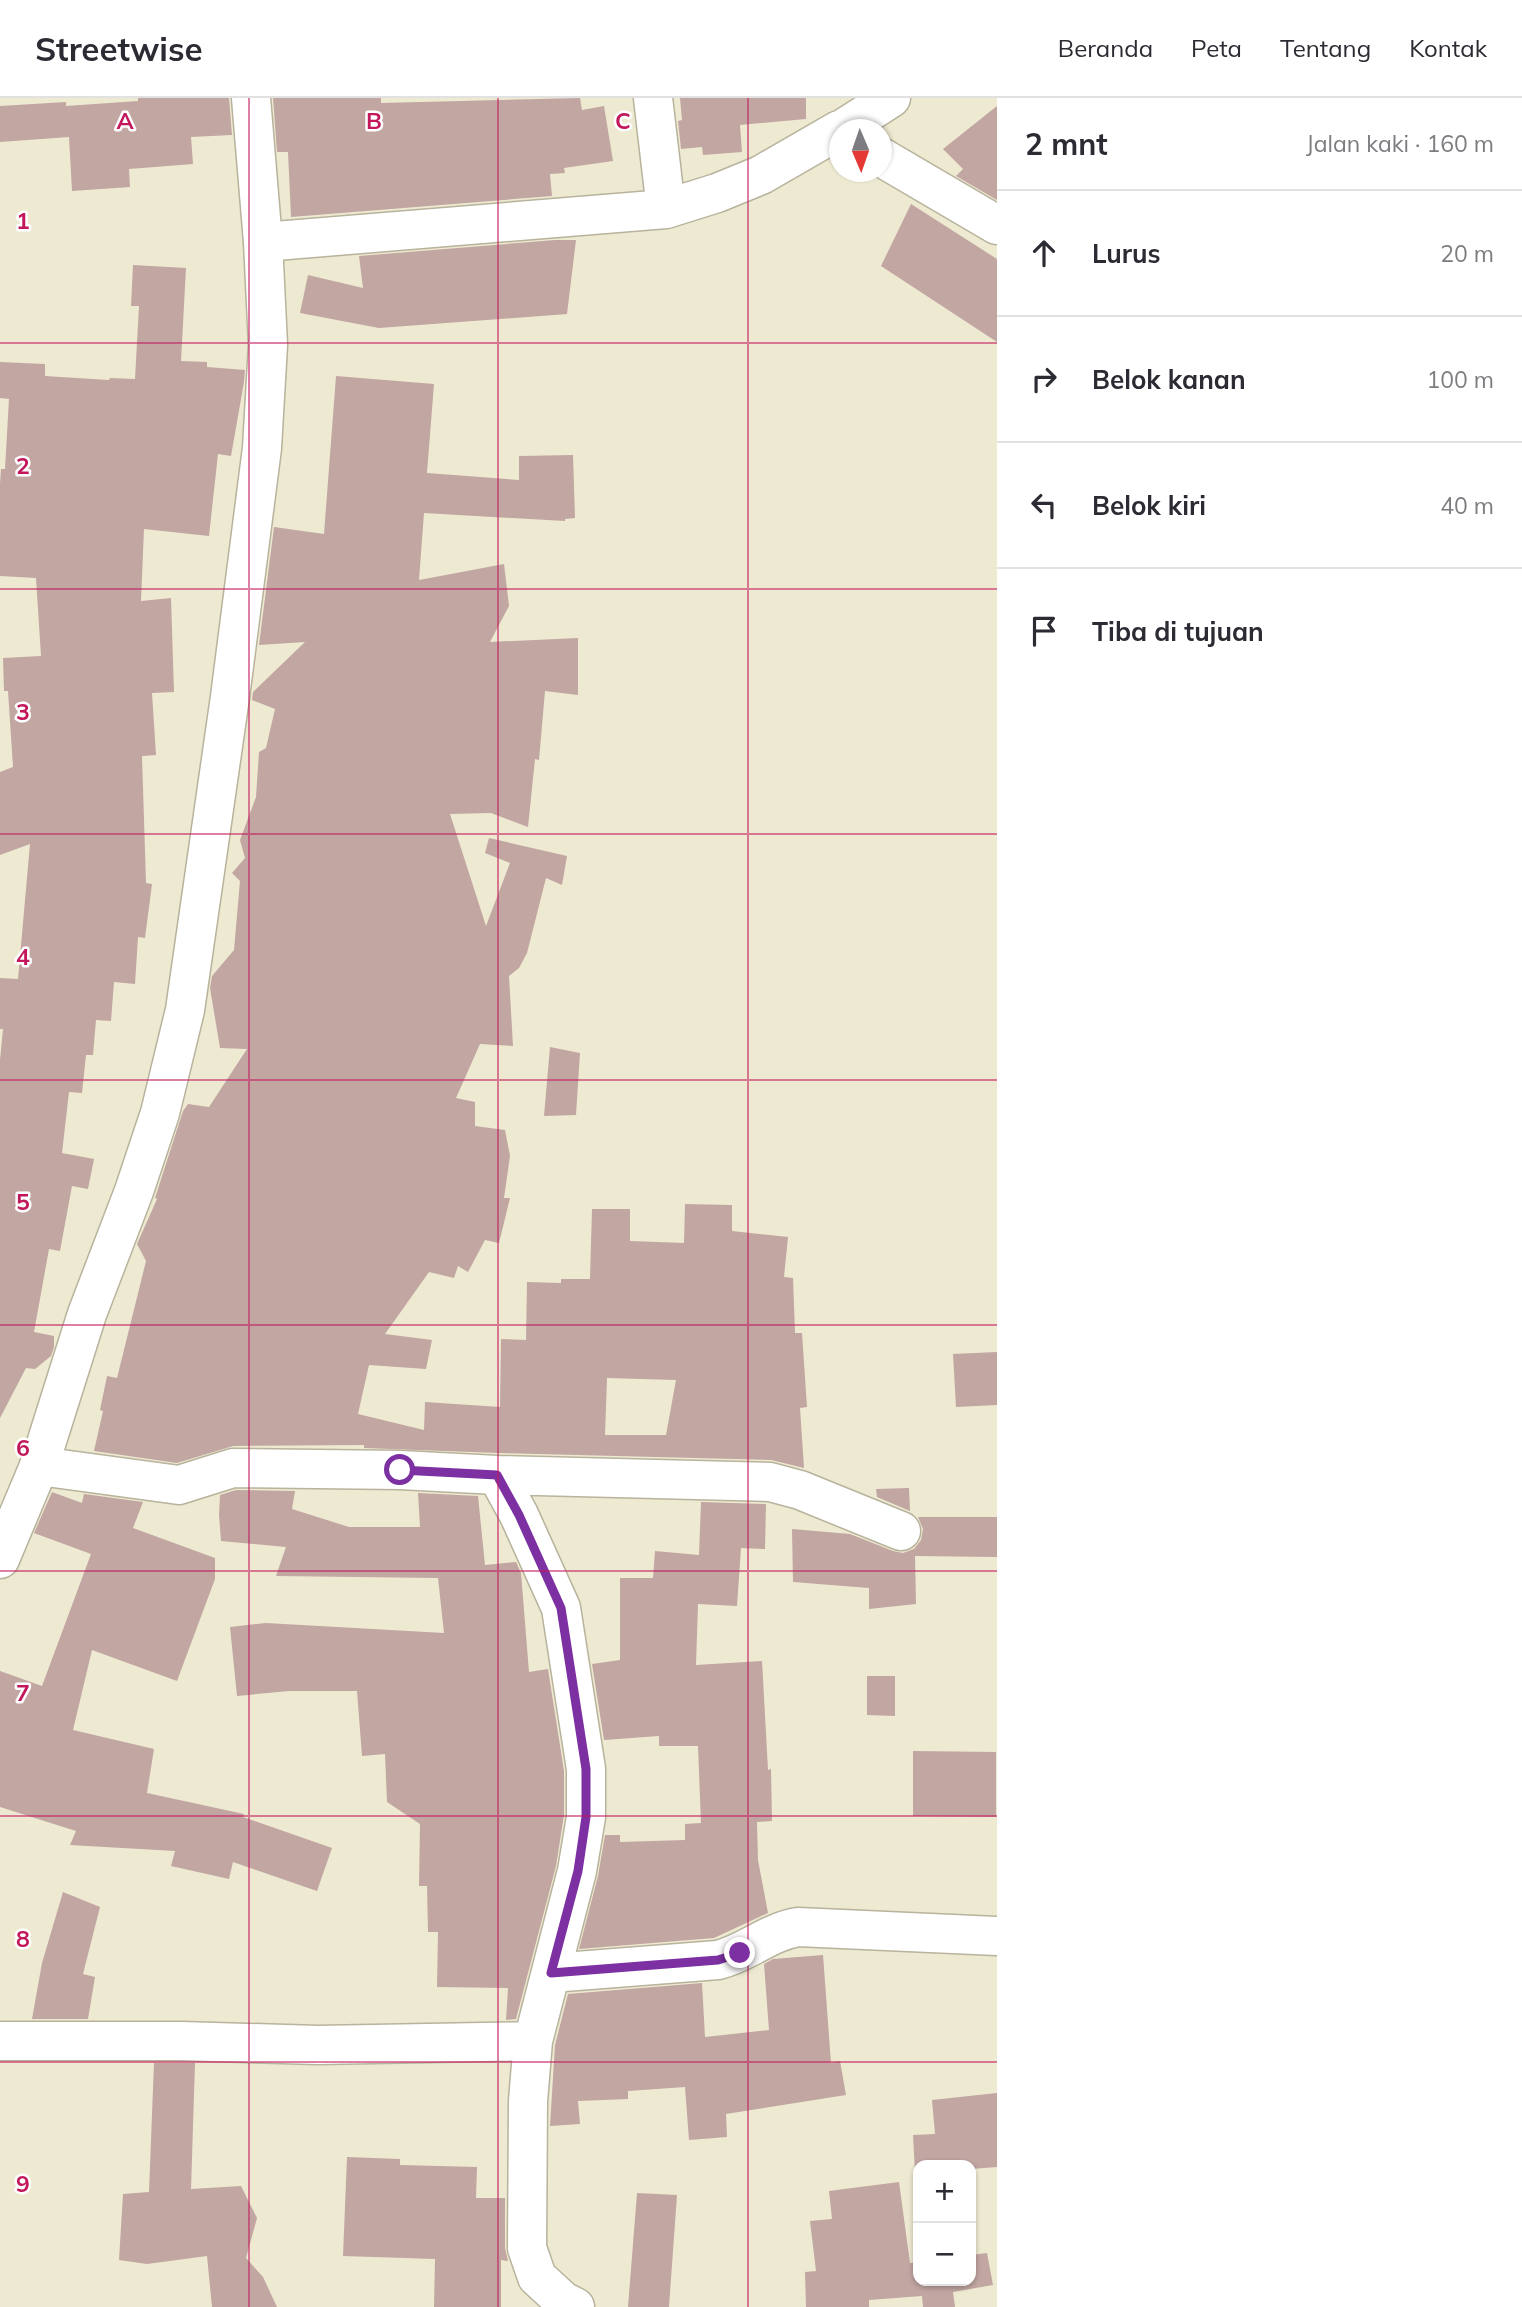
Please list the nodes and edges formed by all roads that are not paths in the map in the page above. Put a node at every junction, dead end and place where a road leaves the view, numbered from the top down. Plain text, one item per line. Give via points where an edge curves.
1 (251, 98) edge
2 (653, 98) edge
3 (891, 98) edge
4 (859, 119) edge
5 (829, 137) edge
6 (892, 163) edge
7 (666, 209) junction
8 (997, 225) edge
9 (263, 242) junction
10 (38, 1465) junction
11 (497, 1475) junction
12 (901, 1531) dead end
13 (0, 1559) edge
14 (997, 1936) edge
15 (551, 1973) junction
16 (0, 2041) edge
17 (533, 2041) junction
18 (575, 2307) edge

1 - 9 street
2 - 7 street
3 - 4 street
5 - 7 street via 761,175
6 - 8 street
7 - 9 street
9 - 10 street via 268,345 262,448 185,1010 160,1113
10 - 11 street via 179,1485 233,1468
10 - 13 street
11 - 12 street via 770,1482
11 - 15 street via 561,1608 586,1769 586,1817 578,1871
14 - 15 street via 798,1927 718,1960
15 - 17 street
16 - 17 street via 318,2045
17 - 18 street via 527,2248 537,2277

